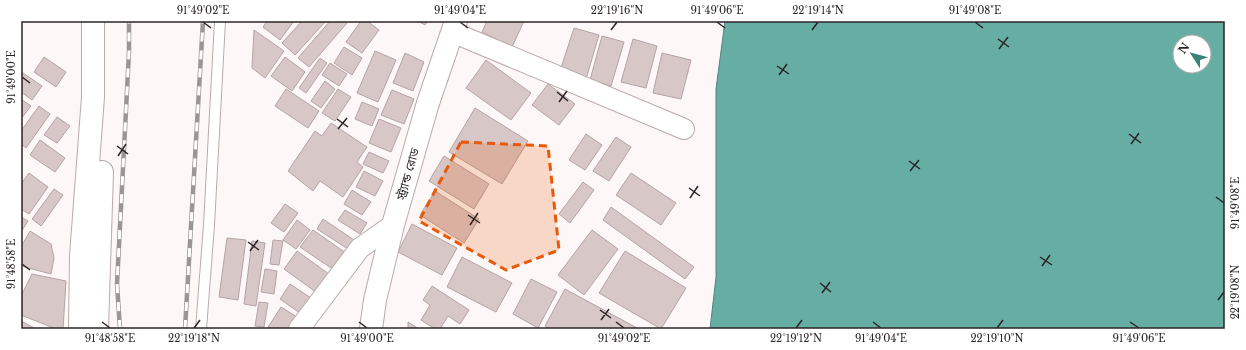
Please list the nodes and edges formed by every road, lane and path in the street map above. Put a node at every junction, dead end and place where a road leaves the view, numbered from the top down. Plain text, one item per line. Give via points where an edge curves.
1 (93, 21) edge
2 (107, 21) edge
3 (220, 21) edge
4 (454, 26) edge
5 (684, 129) dead end
6 (393, 225) junction
7 (80, 329) edge
8 (96, 329) edge
9 (201, 329) edge
10 (299, 329) edge
11 (371, 329) edge

1 - 7 main road via 93,97 82,256
2 - 8 main road
3 - 9 lane
4 - 5 street
4 - 6 main road, স্ট্র্যান্ড রোড via 428,103
6 - 10 street via 360,248
6 - 11 main road, স্ট্র্যান্ড রোড via 375,300

